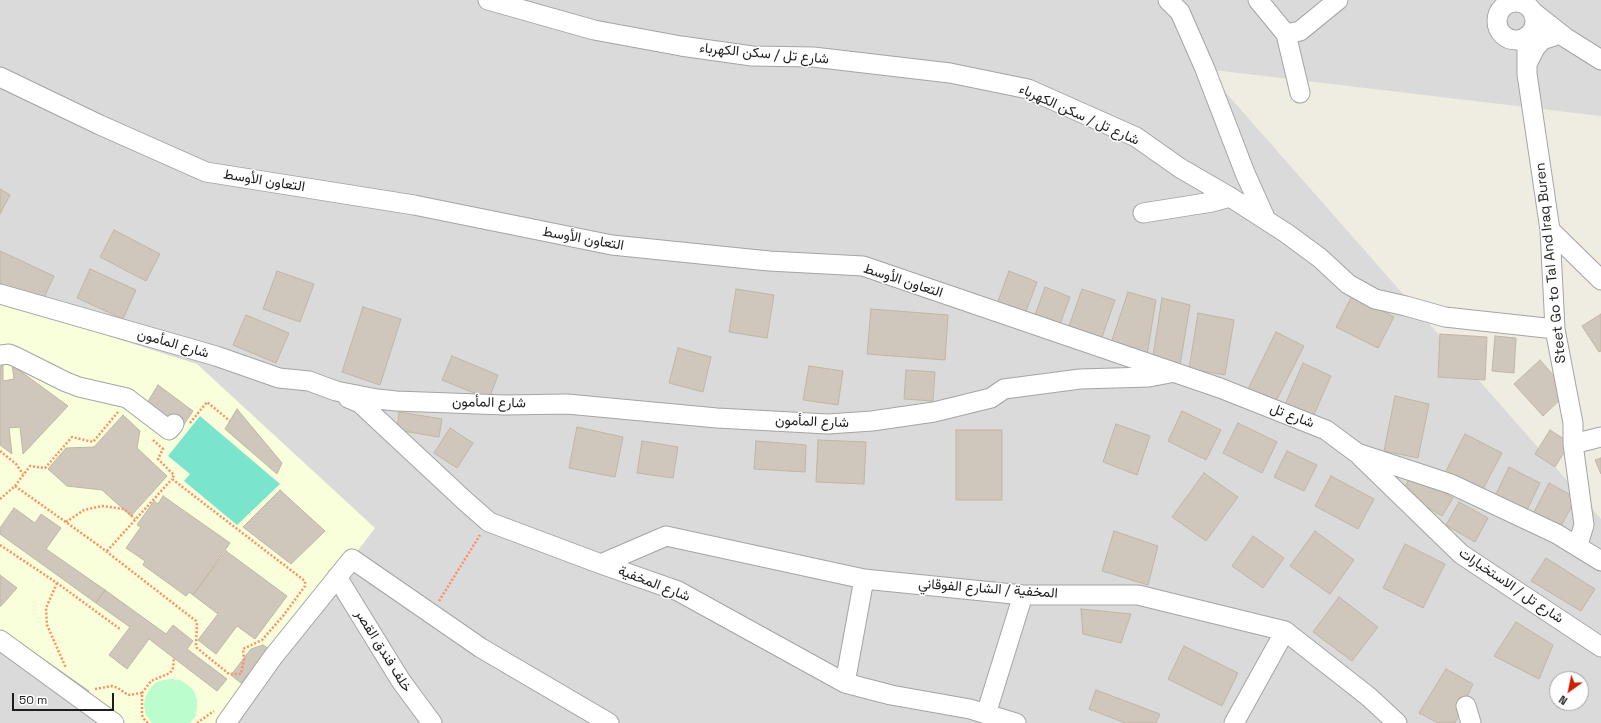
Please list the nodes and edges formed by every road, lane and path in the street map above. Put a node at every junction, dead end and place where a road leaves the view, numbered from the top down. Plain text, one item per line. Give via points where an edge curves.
1 (488, 0) edge
2 (1168, 0) edge
3 (1258, 0) edge
4 (1338, 0) edge
5 (1512, 1) edge
6 (1495, 8) edge
7 (1532, 12) junction
8 (1286, 34) junction
9 (1529, 34) junction
10 (1508, 37) junction
11 (1560, 37) junction
12 (1601, 60) edge
13 (1527, 70) junction
14 (0, 77) edge
15 (1300, 93) dead end
16 (1230, 197) junction
17 (1143, 212) dead end
18 (1266, 220) junction
19 (1550, 230) junction
20 (1601, 280) edge
21 (0, 294) edge
22 (1555, 329) junction
23 (0, 355) edge
24 (1173, 373) junction
25 (324, 386) junction
26 (991, 398) joint
27 (120, 410) dead end
28 (230, 421) dead end
29 (180, 425) joint
30 (1601, 437) edge
31 (152, 439) dead end
32 (1573, 444) junction
33 (168, 447) dead end
34 (163, 448) junction
35 (0, 451) edge
36 (1357, 453) junction
37 (23, 474) junction
38 (172, 479) junction
39 (14, 486) junction
40 (0, 499) edge
41 (135, 520) junction
42 (66, 522) junction
43 (489, 522) junction
44 (0, 545) edge
45 (1576, 545) junction
46 (107, 551) junction
47 (1601, 561) edge
48 (601, 564) junction
49 (337, 577) junction
50 (864, 579) junction
51 (58, 583) junction
52 (1023, 595) junction
53 (431, 614) junction
54 (120, 629) dead end
55 (1286, 631) junction
56 (0, 640) edge
57 (1601, 647) edge
58 (174, 657) dead end
59 (231, 674) dead end
60 (241, 674) dead end
61 (845, 683) junction
62 (61, 684) junction
63 (89, 688) dead end
64 (142, 693) junction
65 (986, 714) junction
66 (114, 723) edge
67 (148, 723) edge
68 (226, 723) edge
69 (432, 723) edge
70 (609, 723) edge
71 (1016, 723) edge
72 (1234, 723) edge
73 (1396, 723) edge

1 - 16 street, شارع تل / سكن الكهرباء via 594,30 674,45 752,56 813,57 950,73 1028,89 1136,137 1180,168
2 - 18 street via 1180,12
3 - 8 street
4 - 8 street via 1300,31
5 - 6 street via 1503,7
5 - 7 street via 1525,4
6 - 10 street via 1500,30
7 - 9 street via 1535,20
7 - 11 street
8 - 15 street
9 - 10 street via 1516,39
9 - 11 street
9 - 13 street
10 - 13 street
11 - 12 street
11 - 13 street via 1542,40 1535,48
13 - 19 street, Steet Go to Tal And Iraq Buren
14 - 24 street, التعاون الأوسط via 206,172 414,205 612,245 769,261 863,266
16 - 17 street
16 - 18 street, شارع تل / سكن الكهرباء
18 - 22 street, شارع تل / سكن الكهرباء via 1320,258 1348,284 1375,300 1445,317
19 - 20 street
19 - 22 street, Steet Go to Tal And Iraq Buren
21 - 25 street, شارع المأمون via 216,356 280,378 304,380
22 - 32 street, Steet Go to Tal And Iraq Buren via 1573,423
23 - 29 street via 16,356 79,387 127,398 169,430
24 - 26 street, شارع تل via 1148,377 1080,379 1004,388
24 - 36 street, شارع تل via 1220,388 1326,430
25 - 26 street, شارع المأمون via 336,391 391,401 505,405 567,404 717,418 819,424 847,424 896,418
25 - 43 street, شارع المخفية via 360,403
27 - 37 path via 93,442 72,437 45,468 30,466
28 - 29 path via 207,402
30 - 32 street
31 - 34 path
32 - 45 street, Steet Go to Tal And Iraq Buren via 1584,525
33 - 34 path
34 - 38 path via 158,459 174,475
35 - 37 path via 16,464
36 - 45 street, شارع تل via 1451,484
36 - 57 street, شارع تل / الاستخبارات via 1461,554
37 - 39 path
38 - 41 path
38 - 60 path via 305,581 305,586 284,616 262,640 243,649
39 - 40 path
39 - 42 path
41 - 42 path via 124,510 102,506 84,510
41 - 46 path
42 - 46 path
43 - 48 street, شارع المخفية
43 - 53 path
44 - 51 path
45 - 47 street, شارع تل
46 - 59 path via 196,621 197,648
48 - 50 street, المخفية / الشارع الفوقاني via 666,536
48 - 61 street, شارع المخفية via 678,590
49 - 53 street via 352,559
49 - 68 street via 273,657
49 - 69 street, خلف فندق القصر via 401,681
50 - 52 street, المخفية / الشارع الفوقاني
50 - 61 street
51 - 54 path
51 - 62 path via 46,608 48,625 68,672
52 - 55 street, المخفية / الشارع الفوقاني via 1138,595
52 - 65 street
53 - 70 street via 481,648
55 - 72 street
55 - 73 street, المخفية / الشارع الفوقاني via 1369,697
56 - 62 street
58 - 64 path via 173,668 169,673 151,681
61 - 65 street, شارع المخفية
62 - 66 street
63 - 64 path via 96,690 112,686 128,694
64 - 67 path via 142,715
65 - 71 street, شارع المخفية

